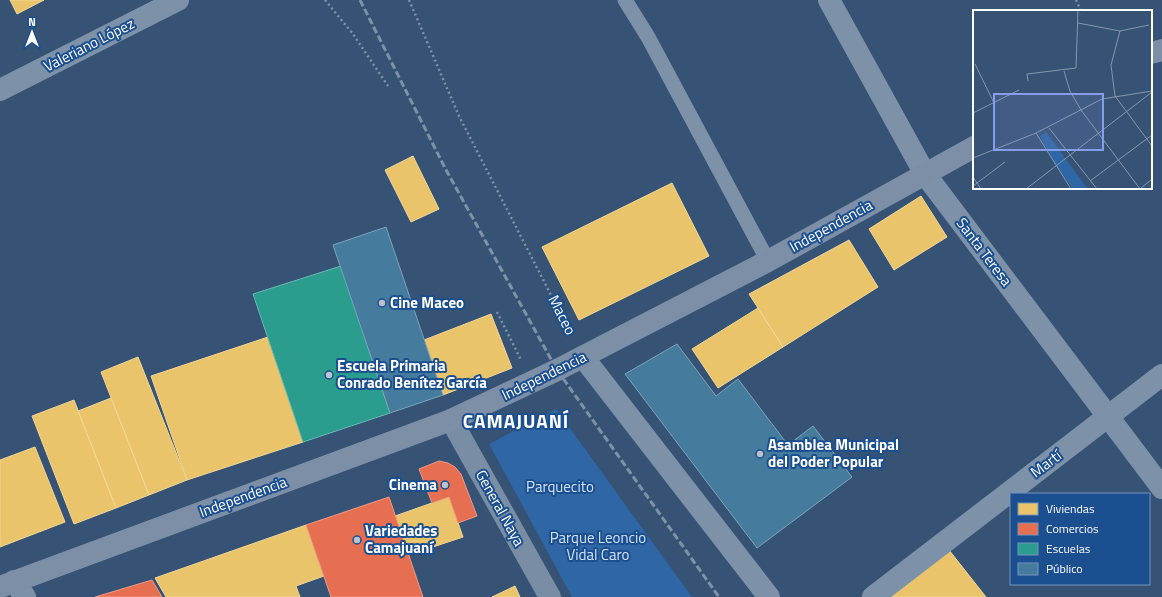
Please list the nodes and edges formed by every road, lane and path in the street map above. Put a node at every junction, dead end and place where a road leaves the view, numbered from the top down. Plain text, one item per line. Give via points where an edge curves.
1 (178, 0) edge
2 (325, 0) edge
3 (409, 0) edge
4 (625, 0) edge
5 (829, 0) edge
6 (1076, 0) edge
7 (1081, 10) edge
8 (1162, 50) edge
9 (1152, 53) edge
10 (388, 86) dead end
11 (0, 90) edge
12 (973, 148) edge
13 (925, 174) junction
14 (768, 261) junction
15 (497, 312) dead end
16 (583, 357) junction
17 (1162, 375) edge
18 (532, 382) junction
19 (1108, 417) junction
20 (451, 420) junction
21 (1162, 488) edge
22 (13, 588) edge
23 (550, 597) edge
24 (769, 597) edge
25 (873, 597) edge

1 - 11 street, Valeriano López
2 - 10 path via 353,34
3 - 16 path, Maceo via 459,116
4 - 14 lane via 648,37
5 - 13 street, Santa Teresa
6 - 7 path
8 - 9 main road
12 - 13 main road, Independencia
13 - 14 main road, Independencia
13 - 19 street, Santa Teresa
14 - 16 main road, Independencia
15 - 18 path
16 - 18 main road, Independencia
16 - 24 street
17 - 19 street, Martí
18 - 20 main road, Independencia
19 - 21 street, Santa Teresa
19 - 25 street, Martí
20 - 22 main road, Independencia
20 - 23 street, General Naya

